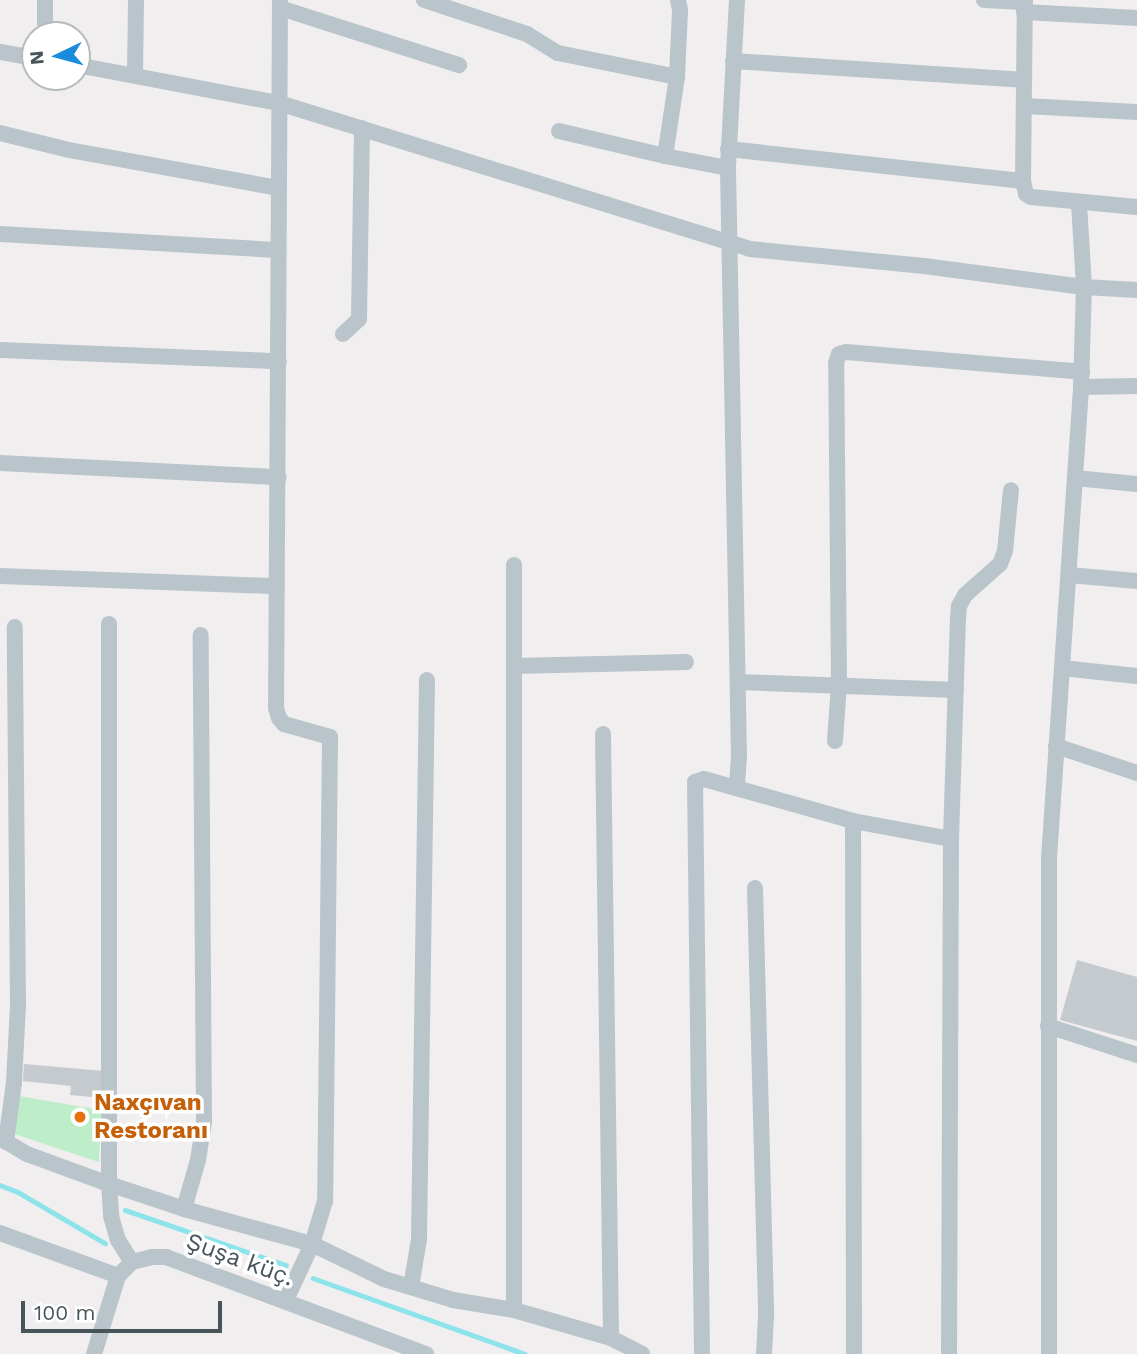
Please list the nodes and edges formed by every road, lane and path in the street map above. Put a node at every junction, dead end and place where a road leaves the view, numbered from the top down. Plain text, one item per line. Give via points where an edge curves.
1 (45, 0) edge
2 (136, 0) edge
3 (424, 0) edge
4 (678, 0) edge
5 (737, 0) edge
6 (984, 0) edge
7 (280, 4) edge
8 (1025, 5) edge
9 (1137, 18) edge
10 (45, 21) edge
11 (0, 52) edge
12 (21, 56) edge
13 (733, 61) junction
14 (459, 65) dead end
15 (91, 67) edge
16 (135, 74) junction
17 (677, 77) junction
18 (1024, 80) junction
19 (279, 103) junction
20 (1025, 106) junction
21 (1137, 112) edge
22 (362, 128) junction
23 (559, 131) dead end
24 (0, 133) edge
25 (728, 149) junction
26 (665, 156) junction
27 (727, 168) junction
28 (1023, 181) junction
29 (278, 188) junction
30 (1079, 203) junction
31 (1137, 207) edge
32 (0, 233) edge
33 (730, 244) junction
34 (279, 250) junction
35 (1084, 288) junction
36 (1137, 290) edge
37 (343, 334) dead end
38 (0, 350) edge
39 (279, 360) junction
40 (1081, 379) junction
41 (1137, 386) edge
42 (0, 463) edge
43 (279, 477) junction
44 (1075, 478) junction
45 (1137, 484) edge
46 (1011, 490) dead end
47 (514, 565) dead end
48 (1069, 575) junction
49 (0, 576) edge
50 (1137, 581) edge
51 (277, 586) junction
52 (109, 624) dead end
53 (15, 627) dead end
54 (201, 635) dead end
55 (686, 662) dead end
56 (515, 666) junction
57 (1062, 668) junction
58 (1137, 676) edge
59 (427, 680) dead end
60 (738, 682) junction
61 (839, 684) junction
62 (956, 690) junction
63 (603, 734) dead end
64 (835, 741) dead end
65 (1056, 746) junction
66 (1137, 773) edge
67 (737, 788) junction
68 (853, 821) junction
69 (951, 839) junction
70 (755, 888) dead end
71 (1048, 1026) junction
72 (1137, 1055) edge
73 (3, 1140) edge
74 (109, 1184) junction
75 (184, 1209) junction
76 (0, 1233) edge
77 (312, 1244) junction
78 (132, 1262) junction
79 (118, 1276) junction
80 (411, 1287) junction
81 (286, 1300) junction
82 (514, 1310) junction
83 (611, 1338) junction
84 (94, 1354) edge
85 (426, 1354) edge
86 (642, 1354) edge
87 (702, 1354) edge
88 (764, 1354) edge
89 (854, 1354) edge
90 (949, 1354) edge
91 (1049, 1354) edge

1 - 10 street
2 - 16 street
3 - 17 street via 527,34 558,53
4 - 17 street
5 - 13 street
6 - 8 street
7 - 14 street
7 - 19 street
8 - 9 street
8 - 18 street
11 - 12 street
13 - 18 street
13 - 25 street
15 - 16 street
16 - 19 street
17 - 26 street
18 - 20 street
19 - 22 street
19 - 29 street
20 - 21 street
20 - 28 street
22 - 33 street
22 - 37 street via 359,319
23 - 26 street
24 - 29 street
25 - 27 street
25 - 28 street
26 - 27 street
27 - 33 street
28 - 30 street via 1031,197
29 - 34 street
30 - 31 street
30 - 35 street
32 - 34 street
33 - 35 street
33 - 60 street
34 - 39 street
35 - 36 street
35 - 40 street
38 - 39 street
39 - 43 street
40 - 41 street
40 - 44 street
40 - 61 street via 839,354
42 - 43 street
43 - 51 street
44 - 45 street
44 - 48 street
46 - 62 street via 1000,564 959,606
47 - 56 street
48 - 50 street
48 - 57 street
49 - 51 street
51 - 77 street via 278,718 284,724 330,737 327,1168 325,1201
52 - 74 street
53 - 73 street via 18,1005 14,1082
54 - 75 street via 204,1121
55 - 56 street
56 - 82 street
57 - 58 street
57 - 65 street
59 - 80 street via 419,1239
60 - 61 street
60 - 67 street
61 - 62 street
61 - 64 street
62 - 69 street
63 - 83 street
65 - 66 street
65 - 71 street via 1049,858
67 - 68 street
67 - 87 street via 704,779 695,782
68 - 69 street
68 - 89 street
69 - 90 street
70 - 88 street
71 - 72 street
71 - 91 street
73 - 74 street via 27,1154
74 - 75 street
74 - 78 street via 118,1240
75 - 77 street
76 - 79 street
77 - 80 street
77 - 81 street
78 - 79 street
78 - 81 street, Şuşa küç. via 166,1257
79 - 84 street
80 - 82 street via 453,1300
81 - 85 street, Şuşa küç.
82 - 83 street
83 - 86 street

